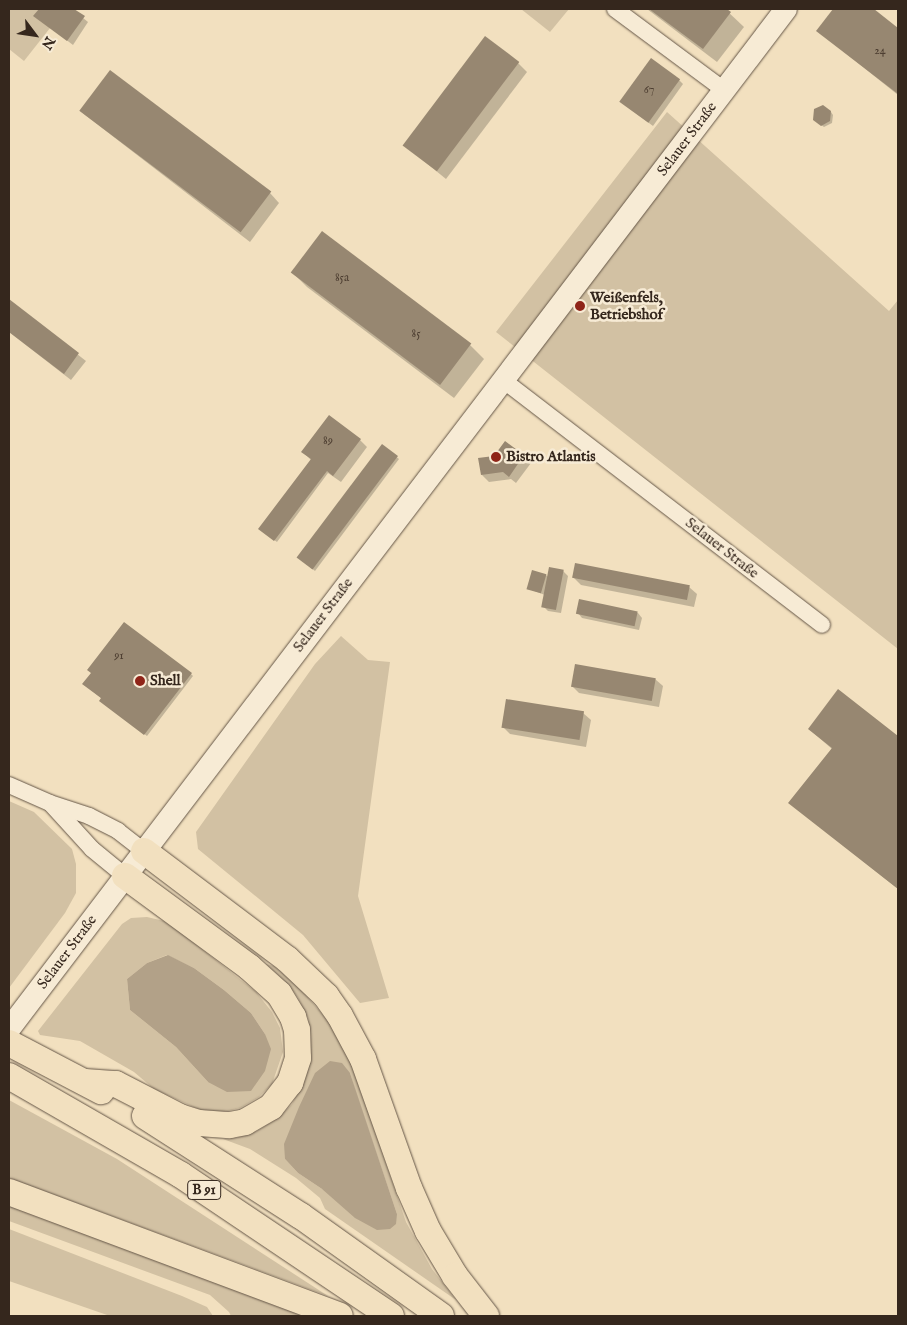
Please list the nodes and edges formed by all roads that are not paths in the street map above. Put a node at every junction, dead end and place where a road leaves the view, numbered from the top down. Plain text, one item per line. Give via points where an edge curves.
1 (615, 9) edge
2 (786, 9) edge
3 (724, 90) junction
4 (503, 380) junction
5 (822, 625) dead end
6 (9, 785) edge
7 (50, 803) junction
8 (144, 851) junction
9 (125, 876) junction
10 (9, 1028) edge
11 (9, 1043) edge
12 (9, 1076) edge
13 (85, 1082) junction
14 (9, 1192) edge
15 (340, 1316) edge
16 (391, 1316) edge
17 (441, 1316) edge
18 (486, 1316) edge

1 - 3 street, Selauer Straße
2 - 3 main road, Selauer Straße
3 - 4 main road, Selauer Straße
4 - 5 street, Selauer Straße
4 - 8 main road, Selauer Straße
6 - 7 street
7 - 8 street via 89,816 118,831
7 - 9 street via 92,849
8 - 9 main road, Selauer Straße
8 - 18 highway via 287,959 331,1003 363,1059 421,1218 455,1276
9 - 10 main road, Selauer Straße
9 - 13 highway via 249,967 279,994 295,1024 298,1058 290,1083 271,1107 244,1122 230,1125 199,1123 180,1117 116,1084
11 - 13 highway, B 91
12 - 16 highway, B 91 via 181,1175
13 - 17 highway, B 91 via 211,1156
14 - 15 highway

